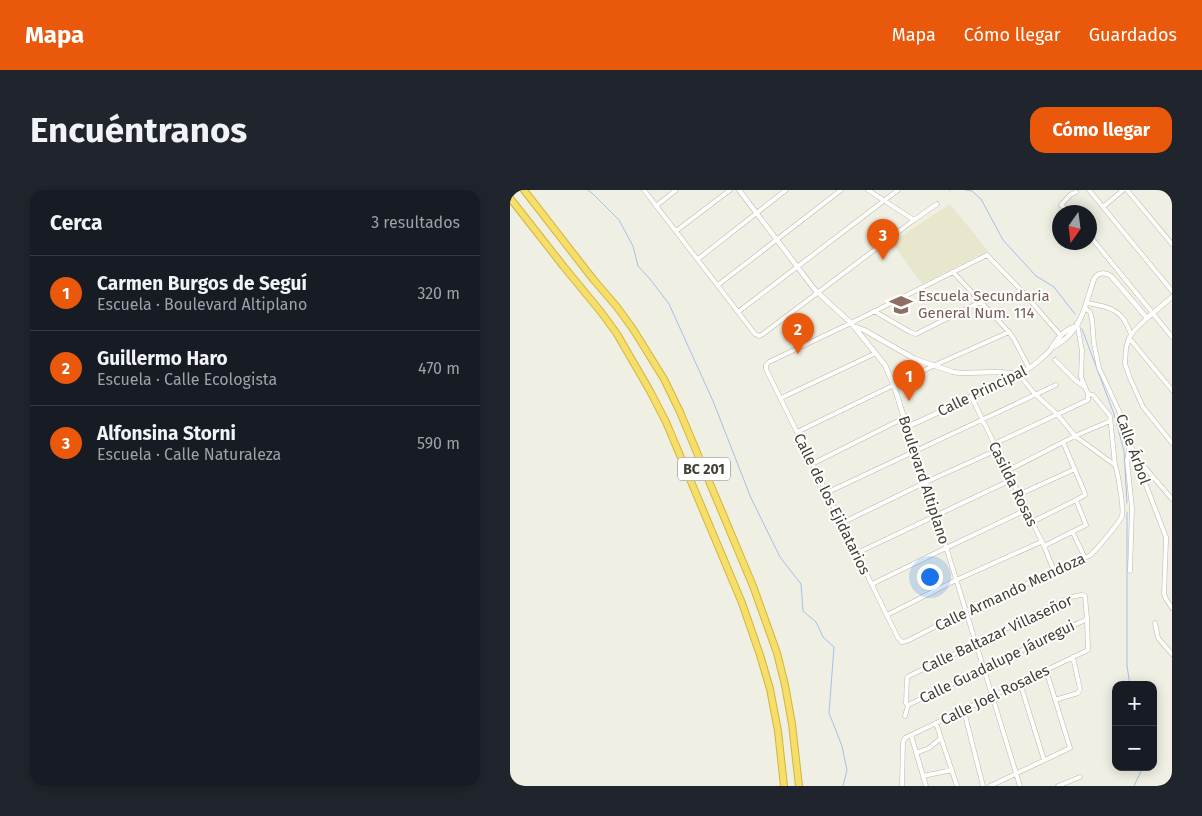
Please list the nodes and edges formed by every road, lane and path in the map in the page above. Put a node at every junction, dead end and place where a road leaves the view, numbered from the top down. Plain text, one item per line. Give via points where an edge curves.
1 (524, 190) edge
2 (644, 190) edge
3 (676, 190) edge
4 (730, 190) edge
5 (740, 190) edge
6 (786, 190) edge
7 (841, 190) edge
8 (868, 190) edge
9 (898, 190) edge
10 (1089, 190) edge
11 (1123, 190) edge
12 (1127, 190) edge
13 (1076, 192) dead end
14 (510, 198) edge
15 (884, 200) junction
16 (937, 204) dead end
17 (1061, 205) edge
18 (656, 206) junction
19 (1103, 207) junction
20 (756, 213) junction
21 (914, 220) junction
22 (676, 231) junction
23 (777, 240) junction
24 (1172, 244) edge
25 (1097, 245) edge
26 (698, 259) junction
27 (798, 267) junction
28 (953, 272) junction
29 (718, 285) junction
30 (1172, 291) edge
31 (818, 292) junction
32 (1172, 297) edge
33 (980, 302) junction
34 (1086, 306) junction
35 (874, 311) junction
36 (738, 312) junction
37 (1153, 313) junction
38 (1147, 318) junction
39 (853, 325) junction
40 (1076, 325) junction
41 (1009, 332) junction
42 (1061, 336) junction
43 (1130, 336) junction
44 (1172, 337) edge
45 (1053, 347) junction
46 (876, 353) junction
47 (1055, 360) dead end
48 (934, 366) junction
49 (1029, 368) junction
50 (1019, 375) junction
51 (1056, 385) dead end
52 (894, 386) junction
53 (1085, 387) junction
54 (1172, 390) edge
55 (1035, 394) junction
56 (970, 396) junction
57 (1088, 396) junction
58 (781, 398) junction
59 (1057, 414) junction
60 (904, 418) junction
61 (982, 419) junction
62 (1110, 421) junction
63 (907, 427) junction
64 (797, 432) junction
65 (1075, 436) junction
66 (1130, 441) junction
67 (1063, 442) junction
68 (1172, 443) edge
69 (994, 444) junction
70 (997, 450) junction
71 (915, 452) junction
72 (1134, 454) junction
73 (812, 464) junction
74 (1115, 465) junction
75 (1075, 468) junction
76 (1007, 471) junction
77 (1011, 480) junction
78 (926, 482) junction
79 (826, 493) junction
80 (1018, 495) junction
81 (1172, 499) edge
82 (1076, 500) junction
83 (1122, 508) junction
84 (1132, 508) junction
85 (1026, 510) junction
86 (936, 515) junction
87 (1032, 522) junction
88 (842, 523) junction
89 (1073, 533) junction
90 (1041, 542) junction
91 (1044, 546) junction
92 (946, 548) junction
93 (857, 553) junction
94 (1085, 558) junction
95 (1054, 572) junction
96 (1130, 572) dead end
97 (956, 580) junction
98 (872, 584) junction
99 (1172, 608) edge
100 (966, 612) junction
101 (887, 615) junction
102 (1087, 619) junction
103 (1155, 623) dead end
104 (902, 642) joint
105 (975, 644) junction
106 (1172, 654) edge
107 (1073, 657) junction
108 (983, 668) junction
109 (1046, 670) junction
110 (1020, 683) junction
111 (993, 696) junction
112 (1055, 700) junction
113 (908, 705) junction
114 (964, 711) junction
115 (905, 716) dead end
116 (936, 723) junction
117 (910, 736) junction
118 (941, 738) junction
119 (916, 753) junction
120 (1044, 760) junction
121 (952, 770) junction
122 (1016, 774) junction
123 (923, 776) junction
124 (1080, 776) dead end
125 (784, 786) edge
126 (799, 786) edge
127 (902, 786) edge
128 (926, 786) edge
129 (957, 786) edge
130 (983, 786) edge
131 (990, 786) edge
132 (1020, 786) edge
133 (1058, 786) edge

1 - 126 highway, BC 201 via 633,329 680,412 753,586 777,653 792,724
2 - 18 street
3 - 18 street
4 - 22 street
5 - 20 street, Boulevard Altiplano
6 - 20 street
7 - 23 street
8 - 15 street
9 - 15 street
10 - 19 street
11 - 19 street
12 - 24 street
13 - 17 street
14 - 125 highway, BC 201 via 601,312 662,414 742,603 760,655 778,731
15 - 21 street
15 - 27 street
16 - 21 street
18 - 22 street
19 - 30 street
20 - 23 street, Boulevard Altiplano
20 - 26 street
21 - 31 street
22 - 26 street
23 - 27 street, Boulevard Altiplano
23 - 29 street
25 - 37 street
26 - 29 street
27 - 31 street, Boulevard Altiplano
27 - 36 street
28 - 33 street
28 - 35 street
28 - 42 street via 987,254
29 - 36 street
31 - 36 street via 759,336
31 - 39 street, Boulevard Altiplano
32 - 37 street
33 - 35 street via 916,334
33 - 41 street
34 - 38 street, Calle Principal via 1094,279 1104,273
34 - 40 street, Calle Principal
34 - 43 street via 1104,306 1122,316
34 - 66 street, Calle Árbol via 1092,319 1099,368
35 - 39 street
37 - 38 street
37 - 44 street
38 - 43 street
39 - 46 street, Boulevard Altiplano
39 - 48 street
39 - 58 street, Calle de los Ejidatarios via 766,365
40 - 42 street, Calle Principal
40 - 45 street, Calle Principal
40 - 53 street
41 - 48 street
41 - 49 street
42 - 45 street, Calle Principal
43 - 54 street
43 - 68 street via 1125,359 1130,378 1143,407
45 - 49 street, Calle Principal
46 - 52 street, Boulevard Altiplano
46 - 58 street
47 - 53 street
48 - 50 street via 957,373
48 - 52 street
49 - 50 street, Calle Principal
50 - 55 street
50 - 56 street, Calle Principal
51 - 55 street
52 - 60 street, Boulevard Altiplano
52 - 64 street
53 - 57 street
55 - 59 street
55 - 61 street
56 - 61 street, Casilda Rosas
56 - 63 street, Calle Principal
57 - 59 street via 1086,401
57 - 62 street via 1093,395 1101,403
58 - 64 street, Calle de los Ejidatarios
59 - 65 street
59 - 69 street
60 - 63 street, Boulevard Altiplano
60 - 73 street
61 - 69 street, Casilda Rosas
61 - 71 street
62 - 65 street
62 - 74 street
63 - 71 street, Boulevard Altiplano
64 - 73 street, Calle de los Ejidatarios
65 - 67 street
65 - 74 street
66 - 72 street, Calle Árbol
66 - 84 street via 1127,460
67 - 75 street
67 - 76 street
69 - 70 street, Casilda Rosas
70 - 76 street, Casilda Rosas
70 - 78 street
71 - 78 street, Boulevard Altiplano
71 - 79 street
72 - 81 street
72 - 99 street, Calle Árbol via 1166,537 1164,594
73 - 79 street, Calle de los Ejidatarios
74 - 83 street
75 - 80 street
75 - 82 street via 1085,493
76 - 77 street, Casilda Rosas
77 - 80 street, Casilda Rosas
77 - 86 street
78 - 86 street, Boulevard Altiplano
78 - 88 street
79 - 88 street, Calle de los Ejidatarios
80 - 85 street, Casilda Rosas
82 - 87 street
82 - 89 street via 1086,525
83 - 84 street
83 - 94 street, Calle Armando Mendoza via 1122,517 1092,554
84 - 96 street
85 - 87 street, Casilda Rosas
85 - 92 street
86 - 92 street, Boulevard Altiplano
86 - 93 street
87 - 90 street, Casilda Rosas
88 - 93 street, Calle de los Ejidatarios
89 - 91 street
89 - 94 street
90 - 91 street, Casilda Rosas
90 - 97 street
91 - 95 street, Casilda Rosas
92 - 97 street, Boulevard Altiplano
92 - 98 street
93 - 98 street, Calle de los Ejidatarios
94 - 95 street, Calle Armando Mendoza
95 - 100 street, Calle Armando Mendoza
97 - 100 street, Boulevard Altiplano
97 - 101 street
98 - 101 street, Calle de los Ejidatarios
100 - 104 street, Calle Armando Mendoza
100 - 105 street, Boulevard Altiplano
101 - 104 street, Calle de los Ejidatarios
102 - 105 street, Calle Baltazar Villaseñor via 1084,595 1071,596
102 - 107 street, Calle Joel Rosales via 1088,649
102 - 108 street, Calle Guadalupe Jáuregui
103 - 106 street via 1158,638
105 - 108 street, Boulevard Altiplano
105 - 113 street, Calle Baltazar Villaseñor via 908,677
107 - 109 street, Calle Joel Rosales
107 - 112 street via 1080,690
108 - 111 street, Boulevard Altiplano
108 - 113 street, Calle Guadalupe Jáuregui
109 - 110 street, Calle Joel Rosales
109 - 112 street
110 - 111 street, Calle Joel Rosales
110 - 120 street
111 - 114 street, Calle Joel Rosales
111 - 122 street, Boulevard Altiplano
112 - 120 street via 1070,748
113 - 115 street
114 - 116 street, Calle Joel Rosales
114 - 130 street
116 - 117 street, Calle Joel Rosales
116 - 118 street
117 - 119 street
117 - 127 street, Calle Joel Rosales via 903,742
118 - 119 street
118 - 121 street
119 - 123 street
120 - 122 street
121 - 123 street
121 - 129 street
122 - 131 street
122 - 132 street, Boulevard Altiplano
123 - 128 street
124 - 133 street

